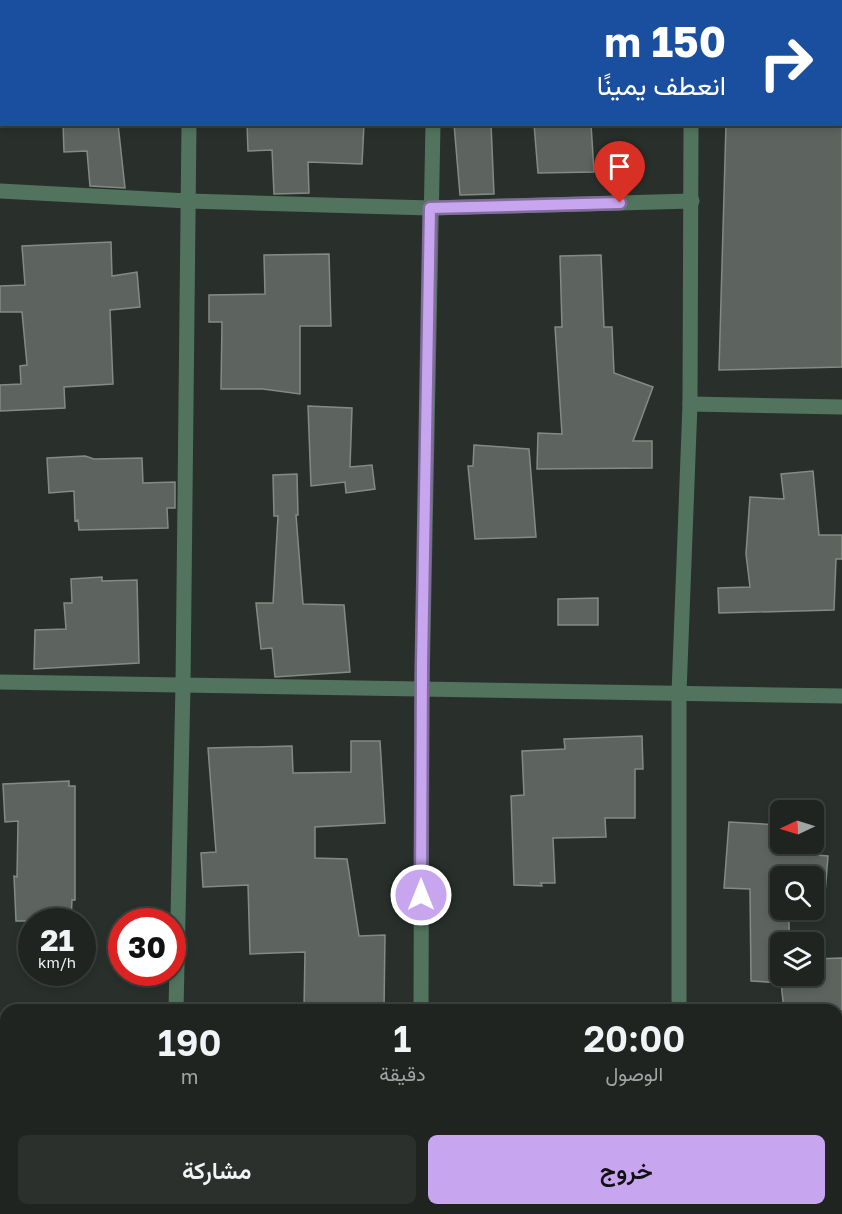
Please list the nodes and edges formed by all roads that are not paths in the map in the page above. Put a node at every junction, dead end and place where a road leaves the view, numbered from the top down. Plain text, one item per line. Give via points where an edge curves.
1 (189, 126) edge
2 (433, 126) edge
3 (691, 126) edge
4 (0, 191) edge
5 (188, 201) junction
6 (692, 201) junction
7 (430, 208) junction
8 (690, 404) junction
9 (842, 407) edge
10 (0, 682) edge
11 (183, 685) junction
12 (422, 689) junction
13 (679, 693) junction
14 (842, 696) edge
15 (176, 1004) edge
16 (421, 1004) edge
17 (679, 1004) edge

1 - 5 street
2 - 7 street
3 - 6 street
4 - 5 street
5 - 7 street
5 - 11 street
6 - 7 street
6 - 8 street
7 - 12 street
8 - 9 street
8 - 13 street
10 - 11 street
11 - 12 street
11 - 15 street
12 - 13 street
12 - 16 street
13 - 14 street
13 - 17 street

